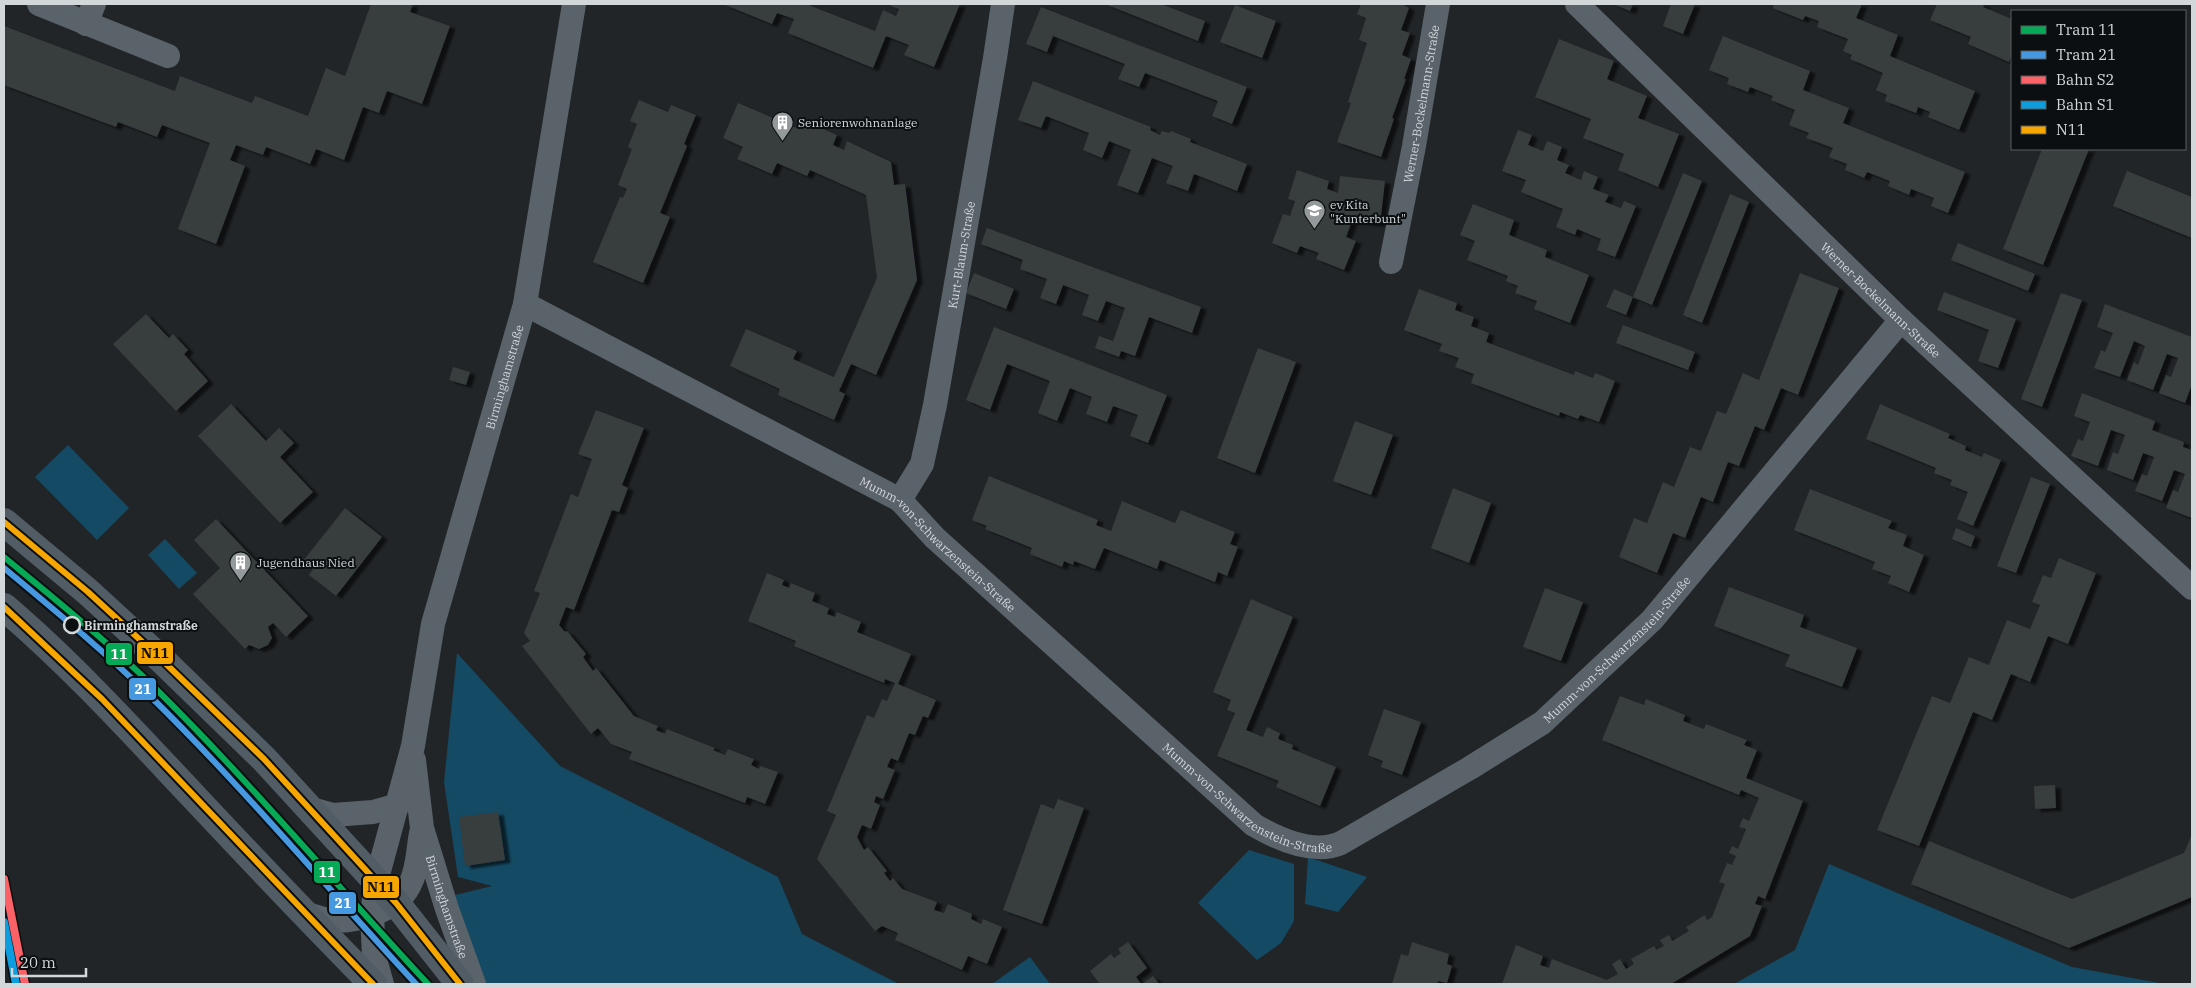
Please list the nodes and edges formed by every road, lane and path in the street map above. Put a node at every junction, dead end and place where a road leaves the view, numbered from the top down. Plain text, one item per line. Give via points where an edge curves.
1 (39, 4) edge
2 (574, 4) edge
3 (1003, 4) edge
4 (1438, 4) edge
5 (1577, 4) edge
6 (90, 14) edge
7 (168, 56) dead end
8 (1391, 262) dead end
9 (525, 304) junction
10 (1901, 320) junction
11 (900, 500) junction
12 (4, 522) edge
13 (2192, 588) edge
14 (4, 607) edge
15 (413, 746) junction
16 (398, 805) junction
17 (308, 808) junction
18 (422, 828) junction
19 (376, 882) junction
20 (384, 909) junction
21 (302, 912) junction
22 (373, 984) edge
23 (382, 984) edge
24 (460, 984) edge
25 (474, 984) edge

1 - 6 street
2 - 9 street, Birminghamstraße
3 - 11 street, Kurt-Blaum-Straße via 935,405 922,464
4 - 8 street, Werner-Bockelmann-Straße
5 - 10 street, Werner-Bockelmann-Straße
6 - 7 street
9 - 11 street, Mumm-von-Schwarzenstein-Straße
9 - 15 street, Birminghamstraße via 433,624
10 - 11 street, Mumm-von-Schwarzenstein-Straße via 1652,620 1542,723 1333,847 1320,848 1288,841 1254,825 935,538
10 - 13 street, Werner-Bockelmann-Straße
12 - 17 main road via 88,592 162,660 264,758
14 - 21 main road via 121,719
15 - 16 street, Birminghamstraße
15 - 18 street, Birminghamstraße
16 - 17 street via 373,812 333,815
16 - 19 street, Birminghamstraße
17 - 19 main road
18 - 20 street, Birminghamstraße via 408,890
18 - 25 street, Birminghamstraße
19 - 20 main road
20 - 21 street via 337,921
20 - 23 street via 374,956
20 - 24 main road
21 - 22 main road

